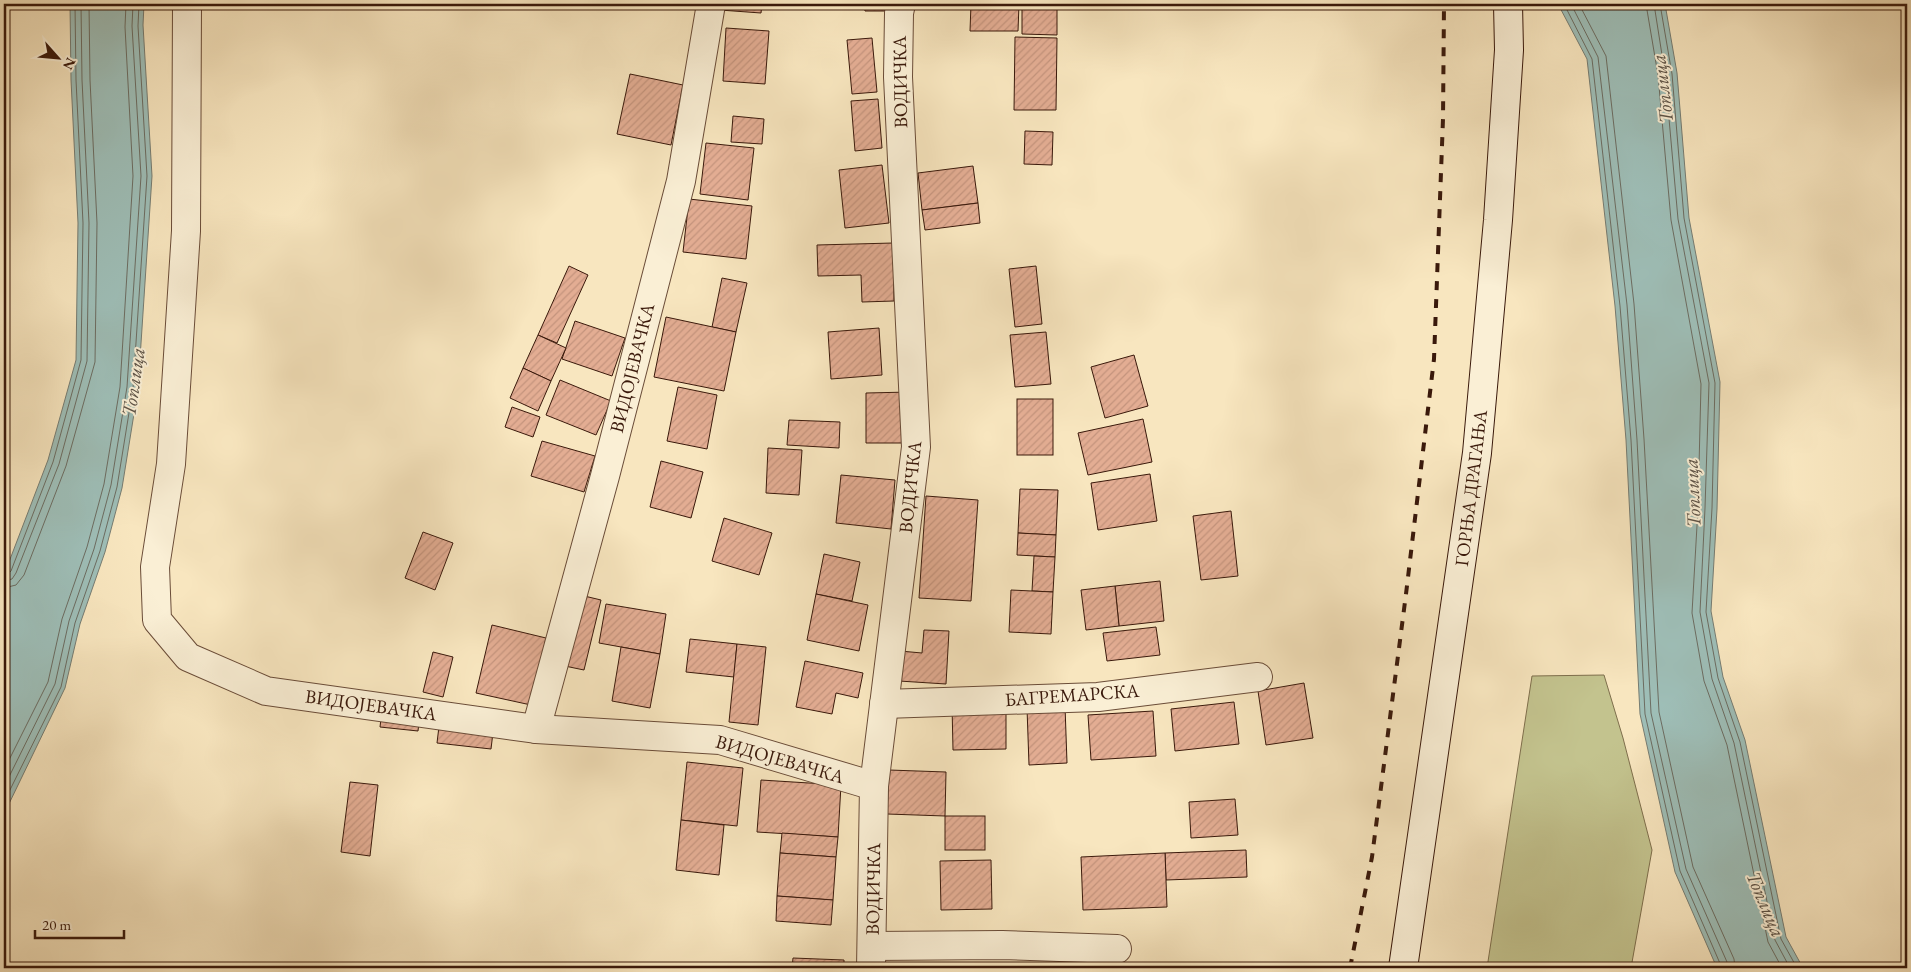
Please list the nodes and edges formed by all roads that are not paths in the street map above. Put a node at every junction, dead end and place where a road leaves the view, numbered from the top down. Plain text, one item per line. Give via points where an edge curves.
1 (187, 4) edge
2 (711, 4) edge
3 (901, 4) edge
4 (1508, 4) edge
5 (1258, 677) dead end
6 (884, 704) junction
7 (536, 728) junction
8 (874, 786) junction
9 (1117, 949) dead end
10 (872, 957) edge
11 (1403, 968) edge

1 - 7 street, ВИДОЈЕВАЧКА via 186,231 171,464 155,567 157,620 188,657 266,691
2 - 7 street, ВИДОЈЕВАЧКА via 681,181
3 - 6 street, ВОДИЧКА via 898,77 916,447
4 - 11 street, ГОРЊА ДРАГАЊА via 1509,50 1498,220 1477,453
5 - 6 street, БАГРЕМАРСКА via 1098,697
6 - 8 street, ВОДИЧКА
7 - 8 street, ВИДОЈЕВАЧКА via 720,740
8 - 10 street, ВОДИЧКА
9 - 10 street via 1002,945

